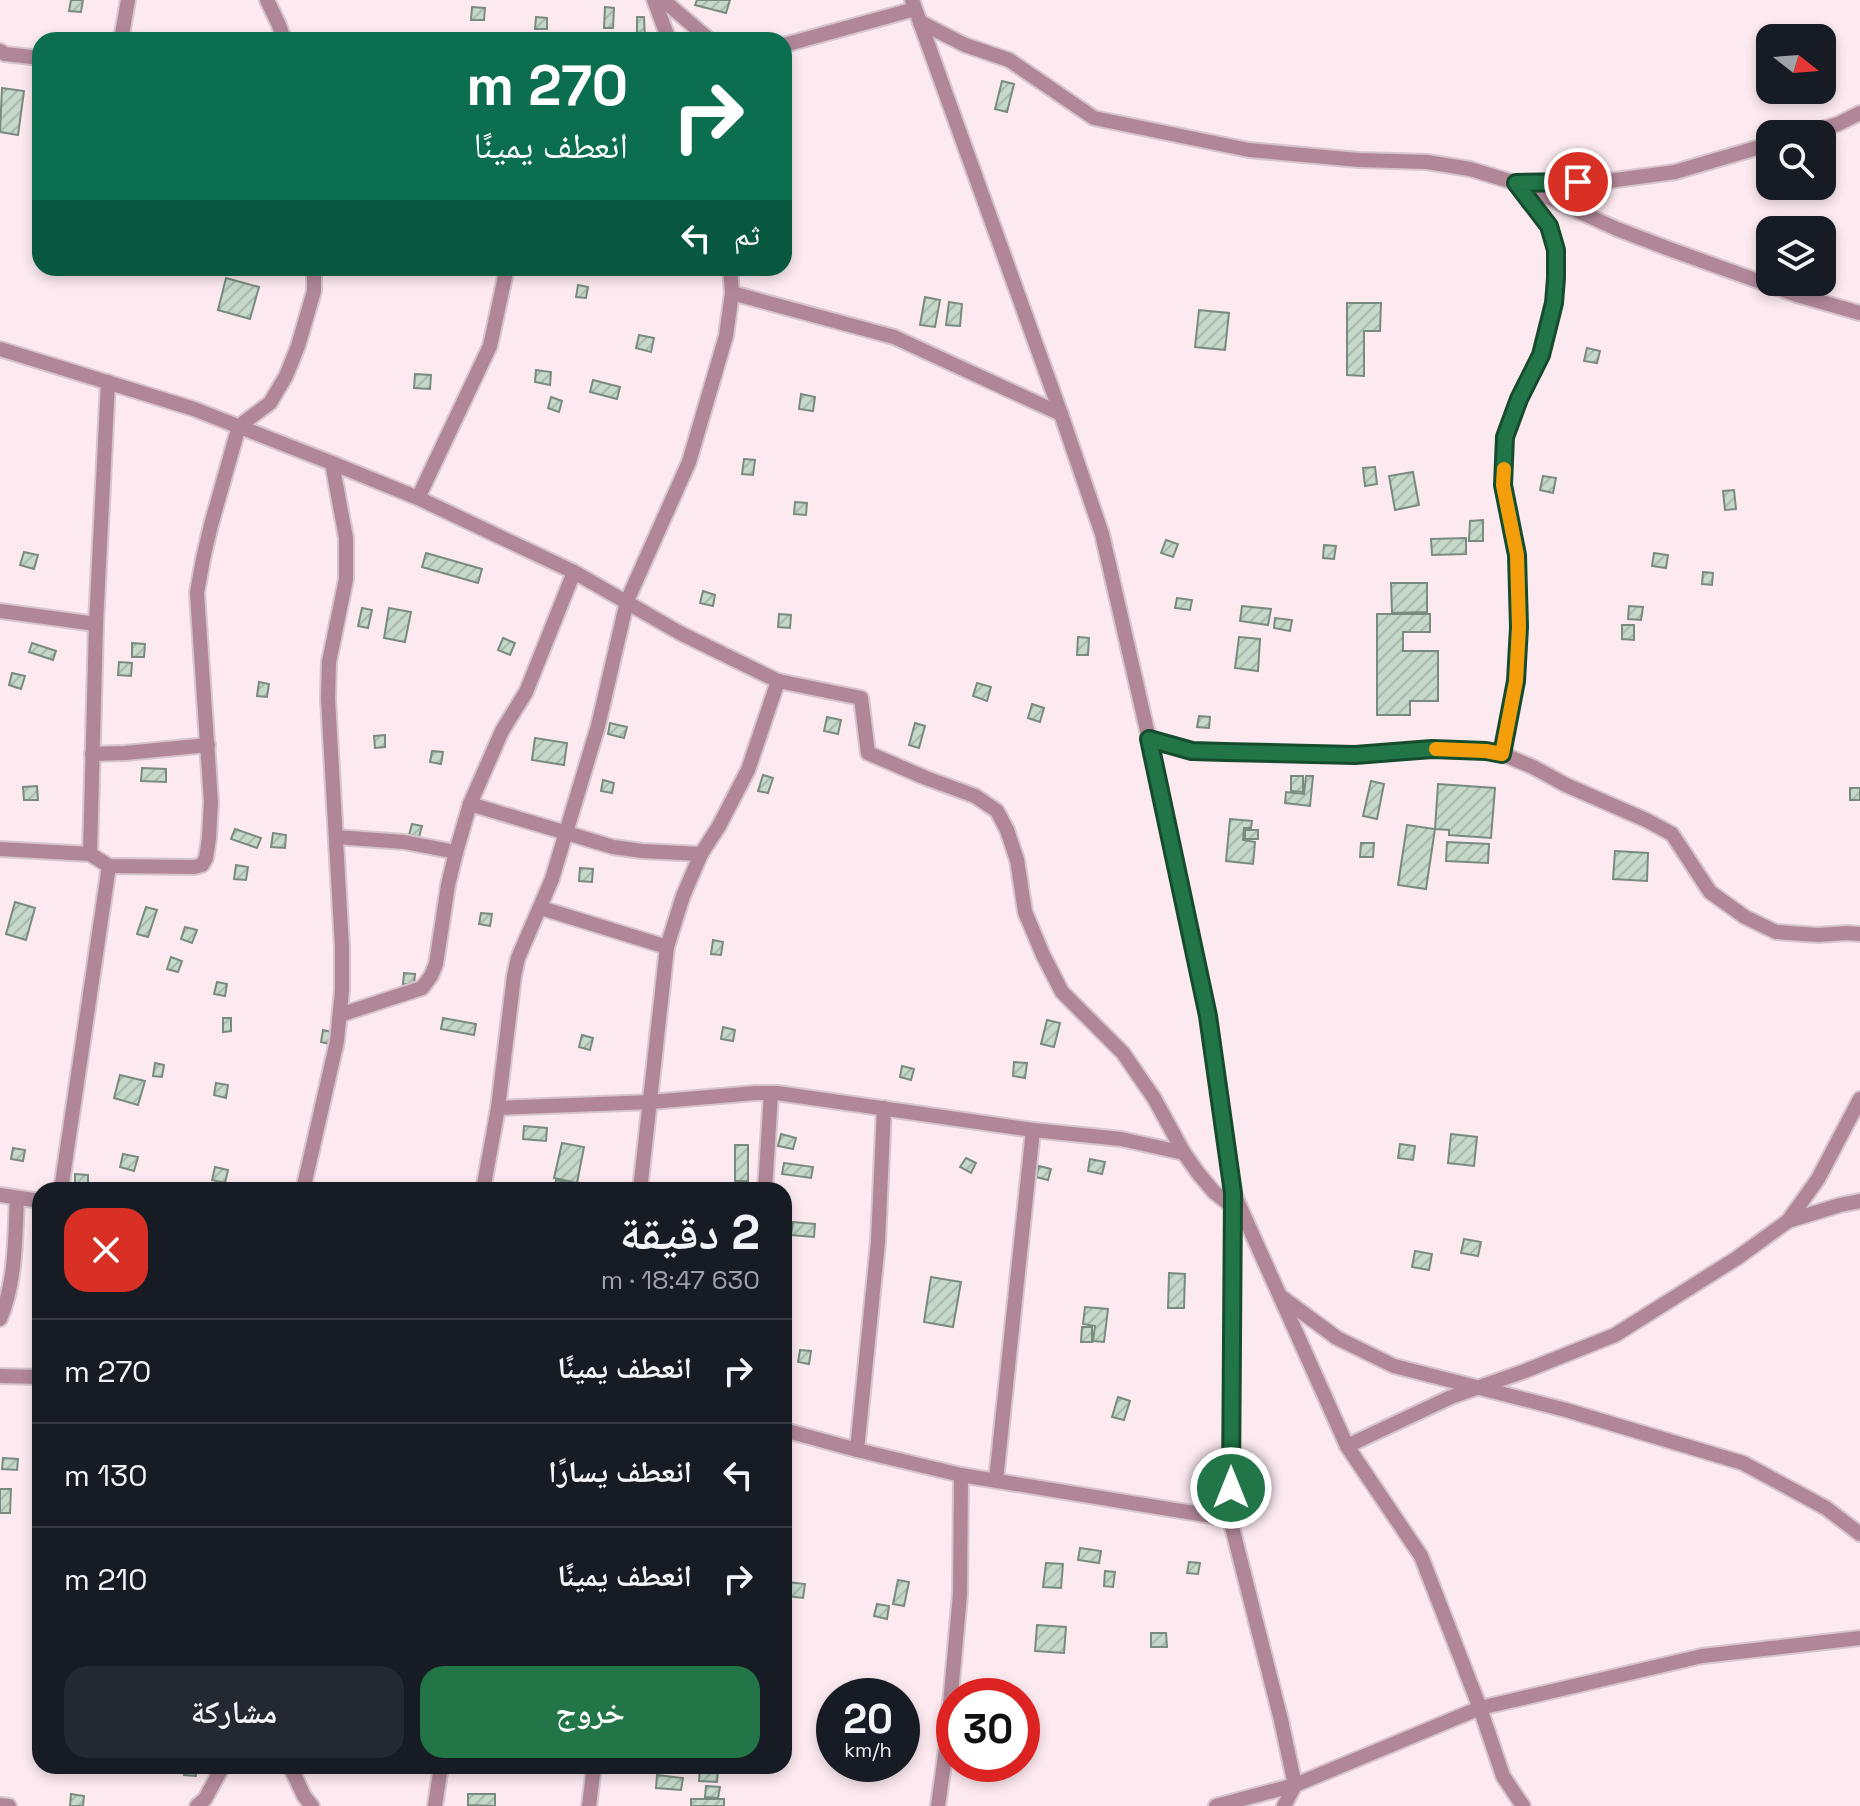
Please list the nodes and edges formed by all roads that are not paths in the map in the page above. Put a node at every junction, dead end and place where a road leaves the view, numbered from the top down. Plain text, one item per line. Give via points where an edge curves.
1 (128, 0) edge
2 (267, 0) edge
3 (654, 0) edge
4 (663, 0) edge
5 (916, 10) edge
6 (122, 32) edge
7 (281, 32) edge
8 (666, 32) edge
9 (701, 32) edge
10 (792, 43) edge
11 (0, 51) edge
12 (32, 57) edge
13 (1860, 113) edge
14 (1836, 125) edge
15 (1756, 148) edge
16 (1516, 183) junction
17 (314, 276) edge
18 (505, 276) edge
19 (731, 276) edge
20 (732, 293) junction
21 (1860, 313) edge
22 (0, 349) edge
23 (108, 382) junction
24 (1061, 414) junction
25 (239, 426) junction
26 (332, 463) junction
27 (418, 498) junction
28 (574, 572) junction
29 (627, 601) junction
30 (0, 611) edge
31 (96, 624) junction
32 (778, 681) junction
33 (1149, 739) junction
34 (208, 745) junction
35 (92, 754) junction
36 (1502, 754) junction
37 (470, 804) junction
38 (566, 832) junction
39 (336, 837) junction
40 (0, 849) edge
41 (456, 852) junction
42 (90, 854) junction
43 (701, 854) junction
44 (109, 866) junction
45 (541, 908) junction
46 (1860, 934) edge
47 (667, 947) junction
48 (340, 1015) junction
49 (771, 1093) junction
50 (1860, 1099) edge
51 (651, 1102) junction
52 (498, 1108) junction
53 (884, 1108) junction
54 (1033, 1130) junction
55 (1184, 1153) junction
56 (62, 1182) edge
57 (305, 1182) edge
58 (484, 1182) edge
59 (641, 1182) edge
60 (765, 1182) edge
61 (0, 1195) edge
62 (17, 1198) junction
63 (32, 1200) edge
64 (1233, 1200) junction
65 (1860, 1201) edge
66 (1788, 1221) junction
67 (1279, 1295) junction
68 (0, 1319) edge
69 (0, 1376) edge
70 (32, 1377) edge
71 (1480, 1387) junction
72 (792, 1432) edge
73 (1347, 1446) junction
74 (857, 1450) junction
75 (961, 1475) junction
76 (996, 1480) junction
77 (1230, 1519) junction
78 (1860, 1534) edge
79 (1860, 1638) edge
80 (1480, 1708) junction
81 (219, 1774) edge
82 (294, 1774) edge
83 (440, 1774) edge
84 (593, 1774) edge
85 (1295, 1785) junction
86 (0, 1805) edge
87 (9, 1806) edge
88 (197, 1806) edge
89 (312, 1806) edge
90 (435, 1806) edge
91 (589, 1806) edge
92 (938, 1806) edge
93 (1216, 1806) edge
94 (1284, 1806) edge
95 (1523, 1806) edge

1 - 6 street
2 - 7 street
3 - 8 street
4 - 9 street
5 - 10 street
5 - 16 street via 965,45 1009,60 1107,123 1249,150 1427,162
5 - 24 street
11 - 12 street
13 - 14 street
15 - 16 street via 1675,172 1608,181
16 - 21 street via 1630,234
16 - 36 street via 1549,226 1556,278 1541,355 1505,437 1503,485 1517,555 1519,627 1516,681
17 - 25 street via 314,291 286,376 270,403
18 - 27 street via 490,346
19 - 20 street
20 - 24 street via 894,337
20 - 29 street via 726,336 689,462
22 - 23 street
23 - 25 street
23 - 31 street
24 - 33 street via 1102,534
25 - 26 street
25 - 34 street via 197,593
26 - 27 street
26 - 39 street via 346,538 346,579 329,662
27 - 28 street
28 - 29 street
28 - 37 street via 526,692 502,731
29 - 32 street
29 - 38 street
30 - 31 street
31 - 35 street
32 - 43 street via 748,770
32 - 55 street via 861,698 868,753 975,796 997,811 1017,860 1025,912 1062,992 1123,1053
33 - 36 street via 1192,751 1355,755 1432,749
33 - 64 street via 1208,1016
34 - 35 street
34 - 44 street via 211,802 202,865
35 - 42 street
36 - 46 street via 1672,834 1710,892 1745,917 1776,932
37 - 38 street
37 - 41 street
38 - 43 street via 613,847
38 - 45 street
39 - 41 street
39 - 48 street
40 - 42 street
41 - 48 street via 431,976 422,988
42 - 44 street
43 - 47 street
44 - 56 street
45 - 47 street
45 - 52 street via 514,976
47 - 51 street
48 - 57 street
49 - 51 street
49 - 53 street
49 - 60 street
50 - 66 street via 1818,1179
51 - 52 street
51 - 59 street
52 - 58 street
53 - 54 street
53 - 74 street via 878,1242
54 - 55 street via 1121,1139
54 - 76 street
55 - 64 street via 1214,1192
61 - 62 street
62 - 63 street
62 - 68 street via 14,1257
64 - 67 street
64 - 77 street
65 - 66 street
66 - 71 street via 1615,1335
67 - 71 street via 1337,1338 1394,1366
67 - 73 street
69 - 70 street
71 - 73 street
71 - 78 street via 1743,1463 1826,1508
72 - 74 street
73 - 80 street via 1421,1556
74 - 75 street
75 - 76 street
75 - 92 street via 960,1594
76 - 77 street
77 - 85 street
79 - 80 street via 1702,1656
80 - 85 street
80 - 95 street via 1503,1776
81 - 88 street
82 - 89 street
83 - 90 street
84 - 91 street
85 - 93 street
85 - 94 street
86 - 87 street

